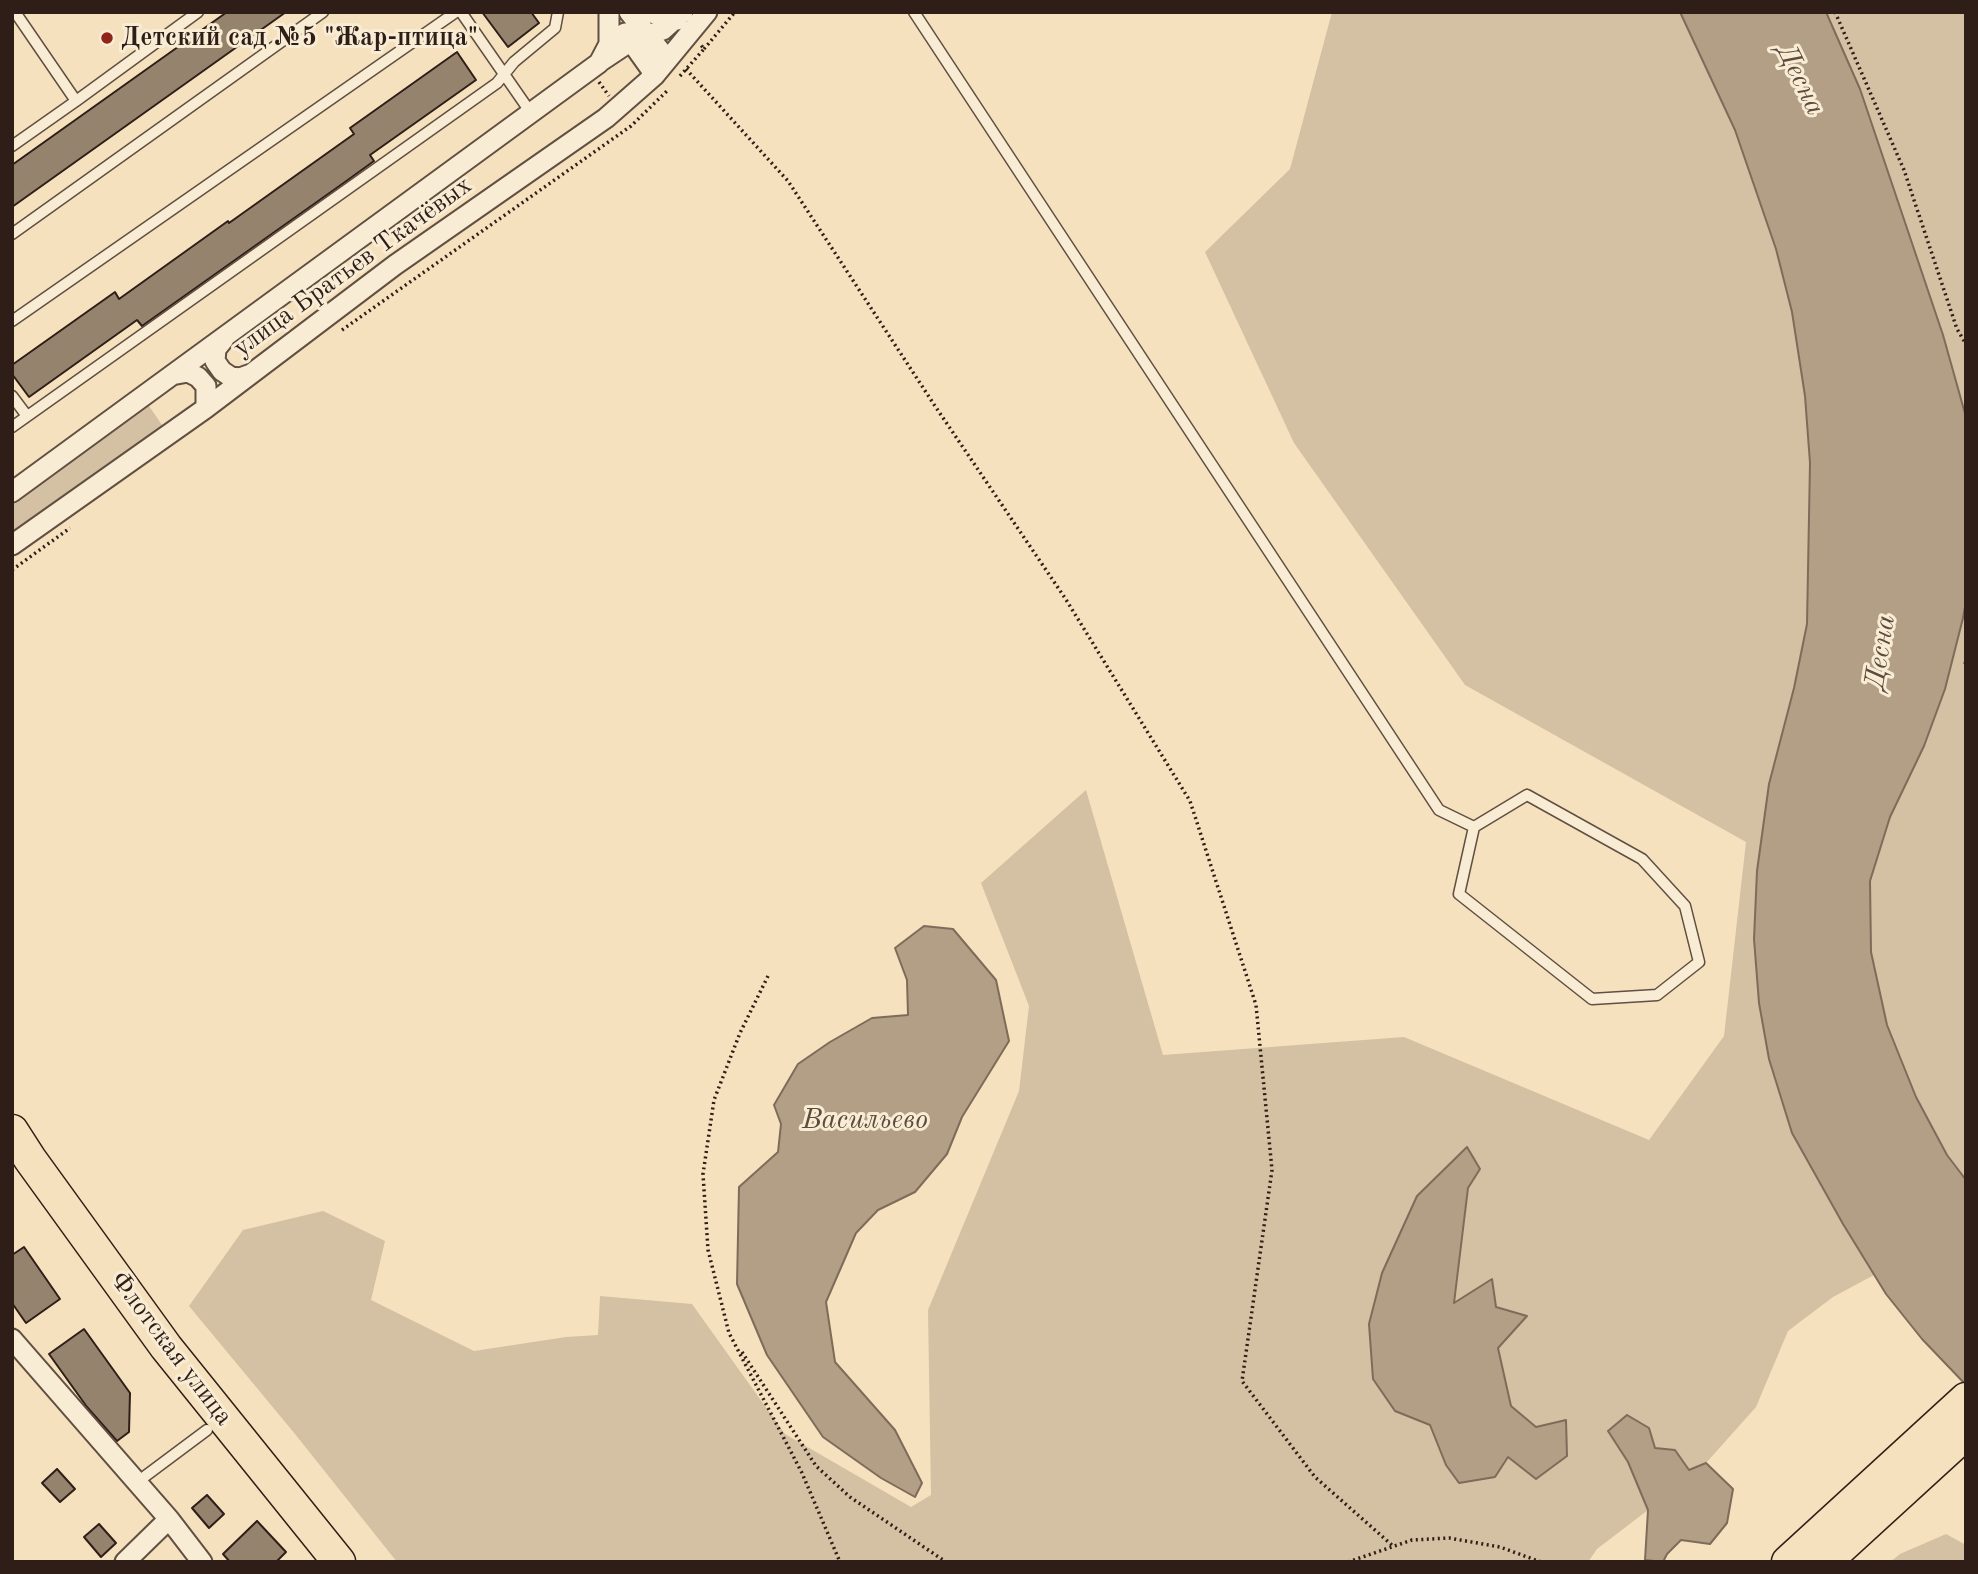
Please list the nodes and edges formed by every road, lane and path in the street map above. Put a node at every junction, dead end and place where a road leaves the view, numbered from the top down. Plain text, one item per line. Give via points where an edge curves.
1 (15, 12) edge
2 (198, 12) edge
3 (323, 12) edge
4 (459, 12) edge
5 (558, 12) edge
6 (609, 12) edge
7 (629, 12) edge
8 (648, 12) edge
9 (706, 12) edge
10 (734, 12) edge
11 (914, 12) edge
12 (1835, 12) edge
13 (680, 16) edge
14 (639, 38) junction
15 (704, 49) dead end
16 (599, 63) junction
17 (661, 67) junction
18 (686, 69) dead end
19 (505, 73) junction
20 (76, 101) junction
21 (531, 113) junction
22 (631, 126) dead end
23 (12, 146) edge
24 (12, 233) edge
25 (12, 321) edge
26 (338, 332) dead end
27 (225, 338) junction
28 (1966, 344) edge
29 (177, 374) junction
30 (251, 374) junction
31 (12, 396) edge
32 (206, 408) junction
33 (27, 416) junction
34 (12, 427) edge
35 (12, 492) edge
36 (77, 523) dead end
37 (12, 545) edge
38 (12, 570) edge
39 (1474, 827) junction
40 (768, 976) dead end
41 (12, 1131) edge
42 (12, 1168) edge
43 (729, 1333) junction
44 (12, 1339) edge
45 (1966, 1399) edge
46 (207, 1430) junction
47 (1966, 1433) edge
48 (136, 1483) junction
49 (169, 1519) junction
50 (1394, 1546) junction
51 (125, 1562) edge
52 (202, 1562) edge
53 (313, 1562) edge
54 (339, 1562) edge
55 (840, 1562) edge
56 (946, 1562) edge
57 (1348, 1562) edge
58 (1541, 1562) edge
59 (1788, 1562) edge
60 (1825, 1562) edge

1 - 20 lane
2 - 20 lane
3 - 24 lane
4 - 19 lane
4 - 25 lane
5 - 19 lane via 555,28
6 - 14 street
6 - 16 street via 609,44
7 - 14 street
8 - 13 street
9 - 17 street, улица Братьев Ткачёвых
10 - 15 path
11 - 39 lane via 1439,810
12 - 28 path via 1904,170
13 - 14 street via 663,30
14 - 16 street
14 - 17 street
16 - 21 street
17 - 30 street, улица Братьев Ткачёвых via 606,118 395,265
18 - 50 path via 788,181 1065,598 1190,801 1256,1005 1272,1170 1242,1381 1315,1477
19 - 21 lane
19 - 33 lane via 486,91
20 - 23 lane
21 - 27 street
22 - 26 path
27 - 29 street
27 - 30 street via 216,349 215,361 222,371 240,378
29 - 32 street via 188,372 206,386
29 - 35 street
30 - 32 street, улица Братьев Ткачёвых
31 - 33 lane
32 - 37 street, улица Братьев Ткачёвых
33 - 34 lane
36 - 38 path
39 - 39 lane via 1527,795 1642,859 1685,906 1699,962 1657,995 1592,999 1459,894
40 - 43 path via 714,1100 703,1174 708,1250
41 - 54 main road, Флотская улица via 166,1346
42 - 46 main road, Флотская улица
43 - 55 path via 802,1473
43 - 56 path via 816,1466 850,1497
44 - 48 street
45 - 59 main road
46 - 48 lane
46 - 53 main road, Флотская улица
47 - 60 main road
48 - 49 street
49 - 51 street
49 - 52 street
50 - 57 path
50 - 58 path via 1449,1538 1500,1547

